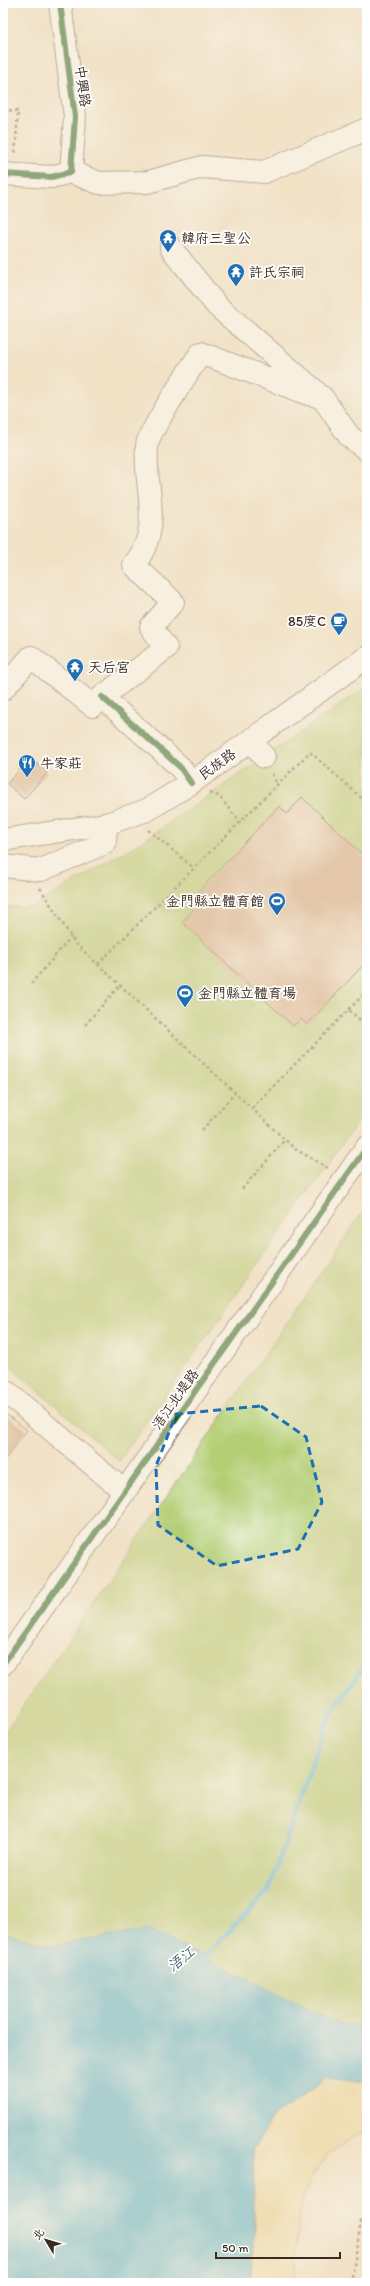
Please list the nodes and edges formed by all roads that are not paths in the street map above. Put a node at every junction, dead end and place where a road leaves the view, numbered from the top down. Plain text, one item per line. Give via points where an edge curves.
1 (60, 3) edge
2 (367, 129) edge
3 (71, 172) junction
4 (8, 174) edge
5 (171, 248) dead end
6 (322, 397) junction
7 (367, 450) edge
8 (367, 657) edge
9 (5, 682) edge
10 (102, 697) junction
11 (251, 740) junction
12 (264, 757) dead end
13 (191, 783) junction
14 (106, 824) junction
15 (3, 840) edge
16 (3, 866) edge
17 (367, 1147) edge
18 (3, 1389) edge
19 (125, 1492) junction
20 (3, 1664) edge

1 - 3 street, 中興路 via 75,117
2 - 3 street via 264,172 202,167 148,182 99,183
3 - 4 street via 51,177
5 - 6 street via 217,306
6 - 7 street via 348,436
6 - 10 street via 201,353 147,443 147,479 152,524 149,541 134,565 173,602 151,628 166,648
8 - 11 street, 民族路
9 - 10 street via 31,657 93,706
10 - 13 street via 180,767
11 - 12 street
11 - 13 street, 民族路
13 - 14 street, 民族路 via 147,810
14 - 15 street, 民族路
14 - 16 street via 105,843 41,870
17 - 19 street, 浯江北堤路
18 - 19 street
19 - 20 street, 浯江北堤路

